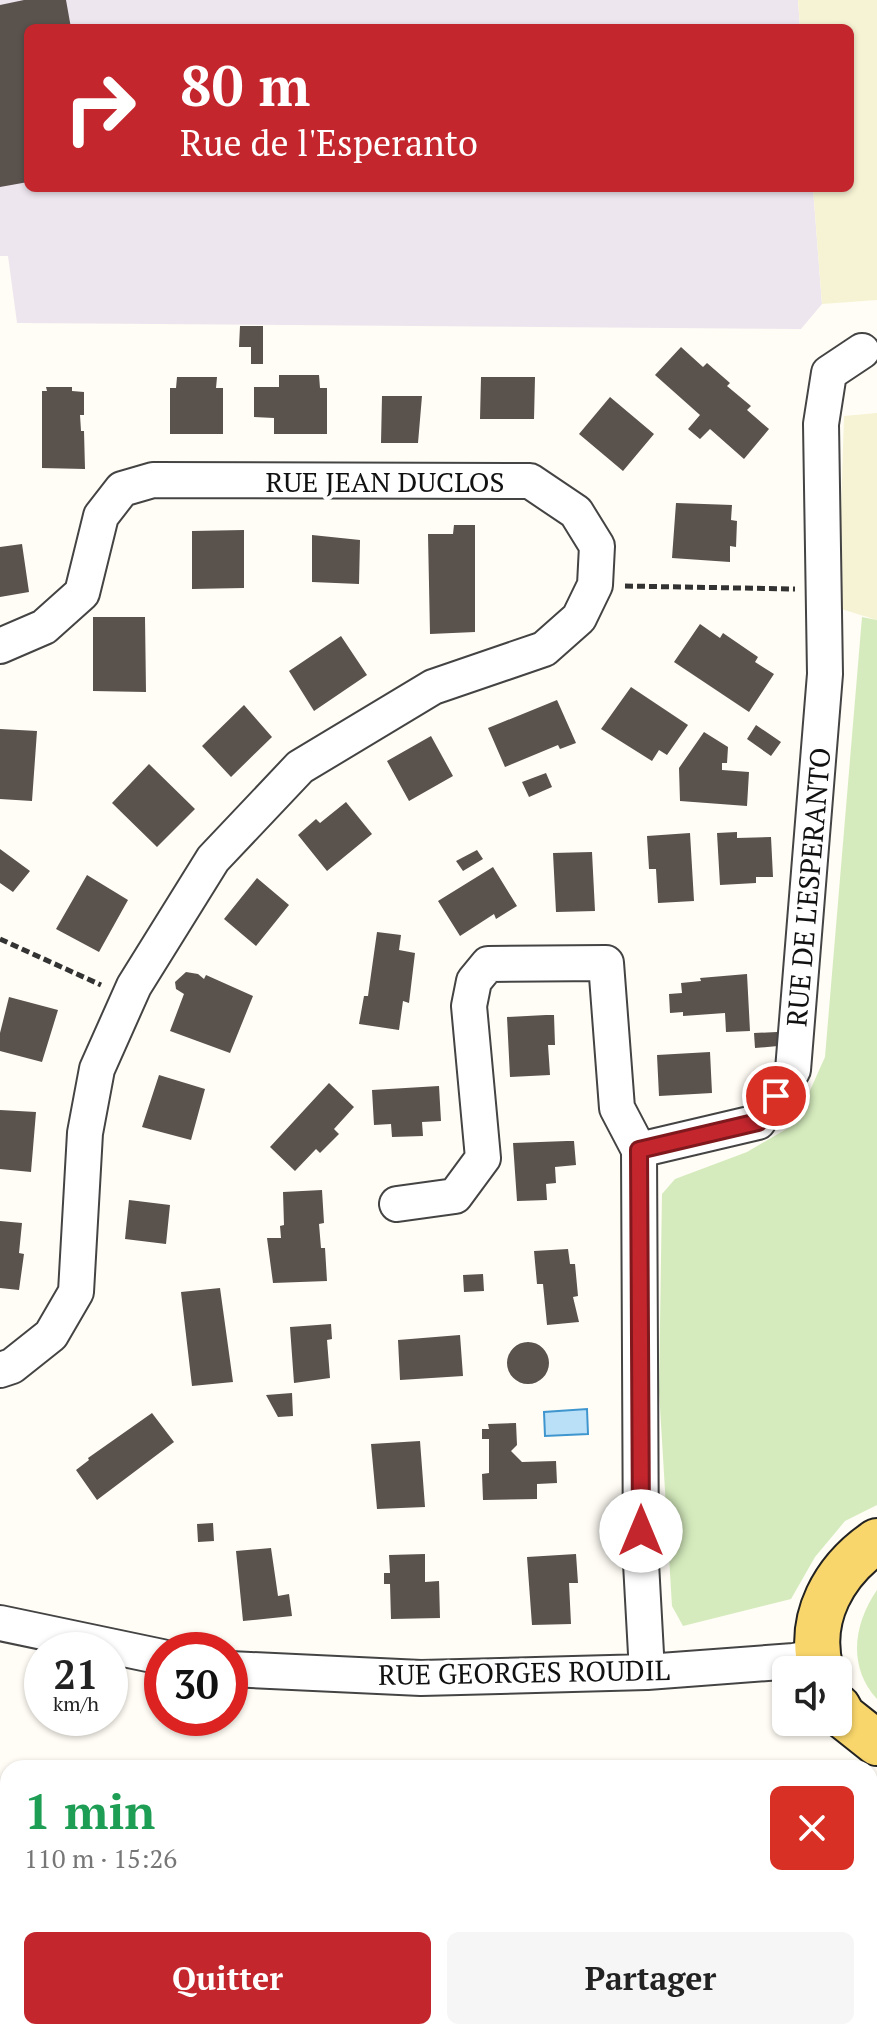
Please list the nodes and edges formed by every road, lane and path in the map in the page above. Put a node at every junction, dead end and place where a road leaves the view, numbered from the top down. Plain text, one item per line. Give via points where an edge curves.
1 (862, 351) dead end
2 (595, 585) junction
3 (824, 589) junction
4 (0, 646) edge
5 (0, 939) edge
6 (128, 998) junction
7 (639, 1150) junction
8 (397, 1204) dead end
9 (0, 1370) edge
10 (877, 1541) edge
11 (0, 1623) edge
12 (144, 1653) edge
13 (820, 1656) edge
14 (772, 1663) edge
15 (248, 1670) edge
16 (647, 1672) junction
17 (852, 1726) edge
18 (869, 1750) edge

1 - 3 street, RUE DE L'ESPERANTO via 829,373 821,424
2 - 3 path
2 - 4 street, RUE JEAN DUCLOS via 597,546 576,512 530,481 153,480 122,489 101,516 82,593 44,627
2 - 6 street, RUE JEAN DUCLOS via 579,618 544,649 433,687 300,767 213,859
3 - 7 street, RUE DE L'ESPERANTO via 825,674 793,1070 758,1122
5 - 6 path
6 - 9 street, RUE JEAN DUCLOS via 94,1082 85,1133 76,1292 51,1335
7 - 8 street via 617,1108 606,963 488,964 474,981 469,1006 483,1158 455,1196
7 - 16 street via 641,1563
10 - 13 main road via 855,1556 832,1584 819,1619
11 - 12 street
14 - 16 street, RUE GEORGES ROUDIL
15 - 16 street, RUE GEORGES ROUDIL via 421,1678
17 - 18 main road

